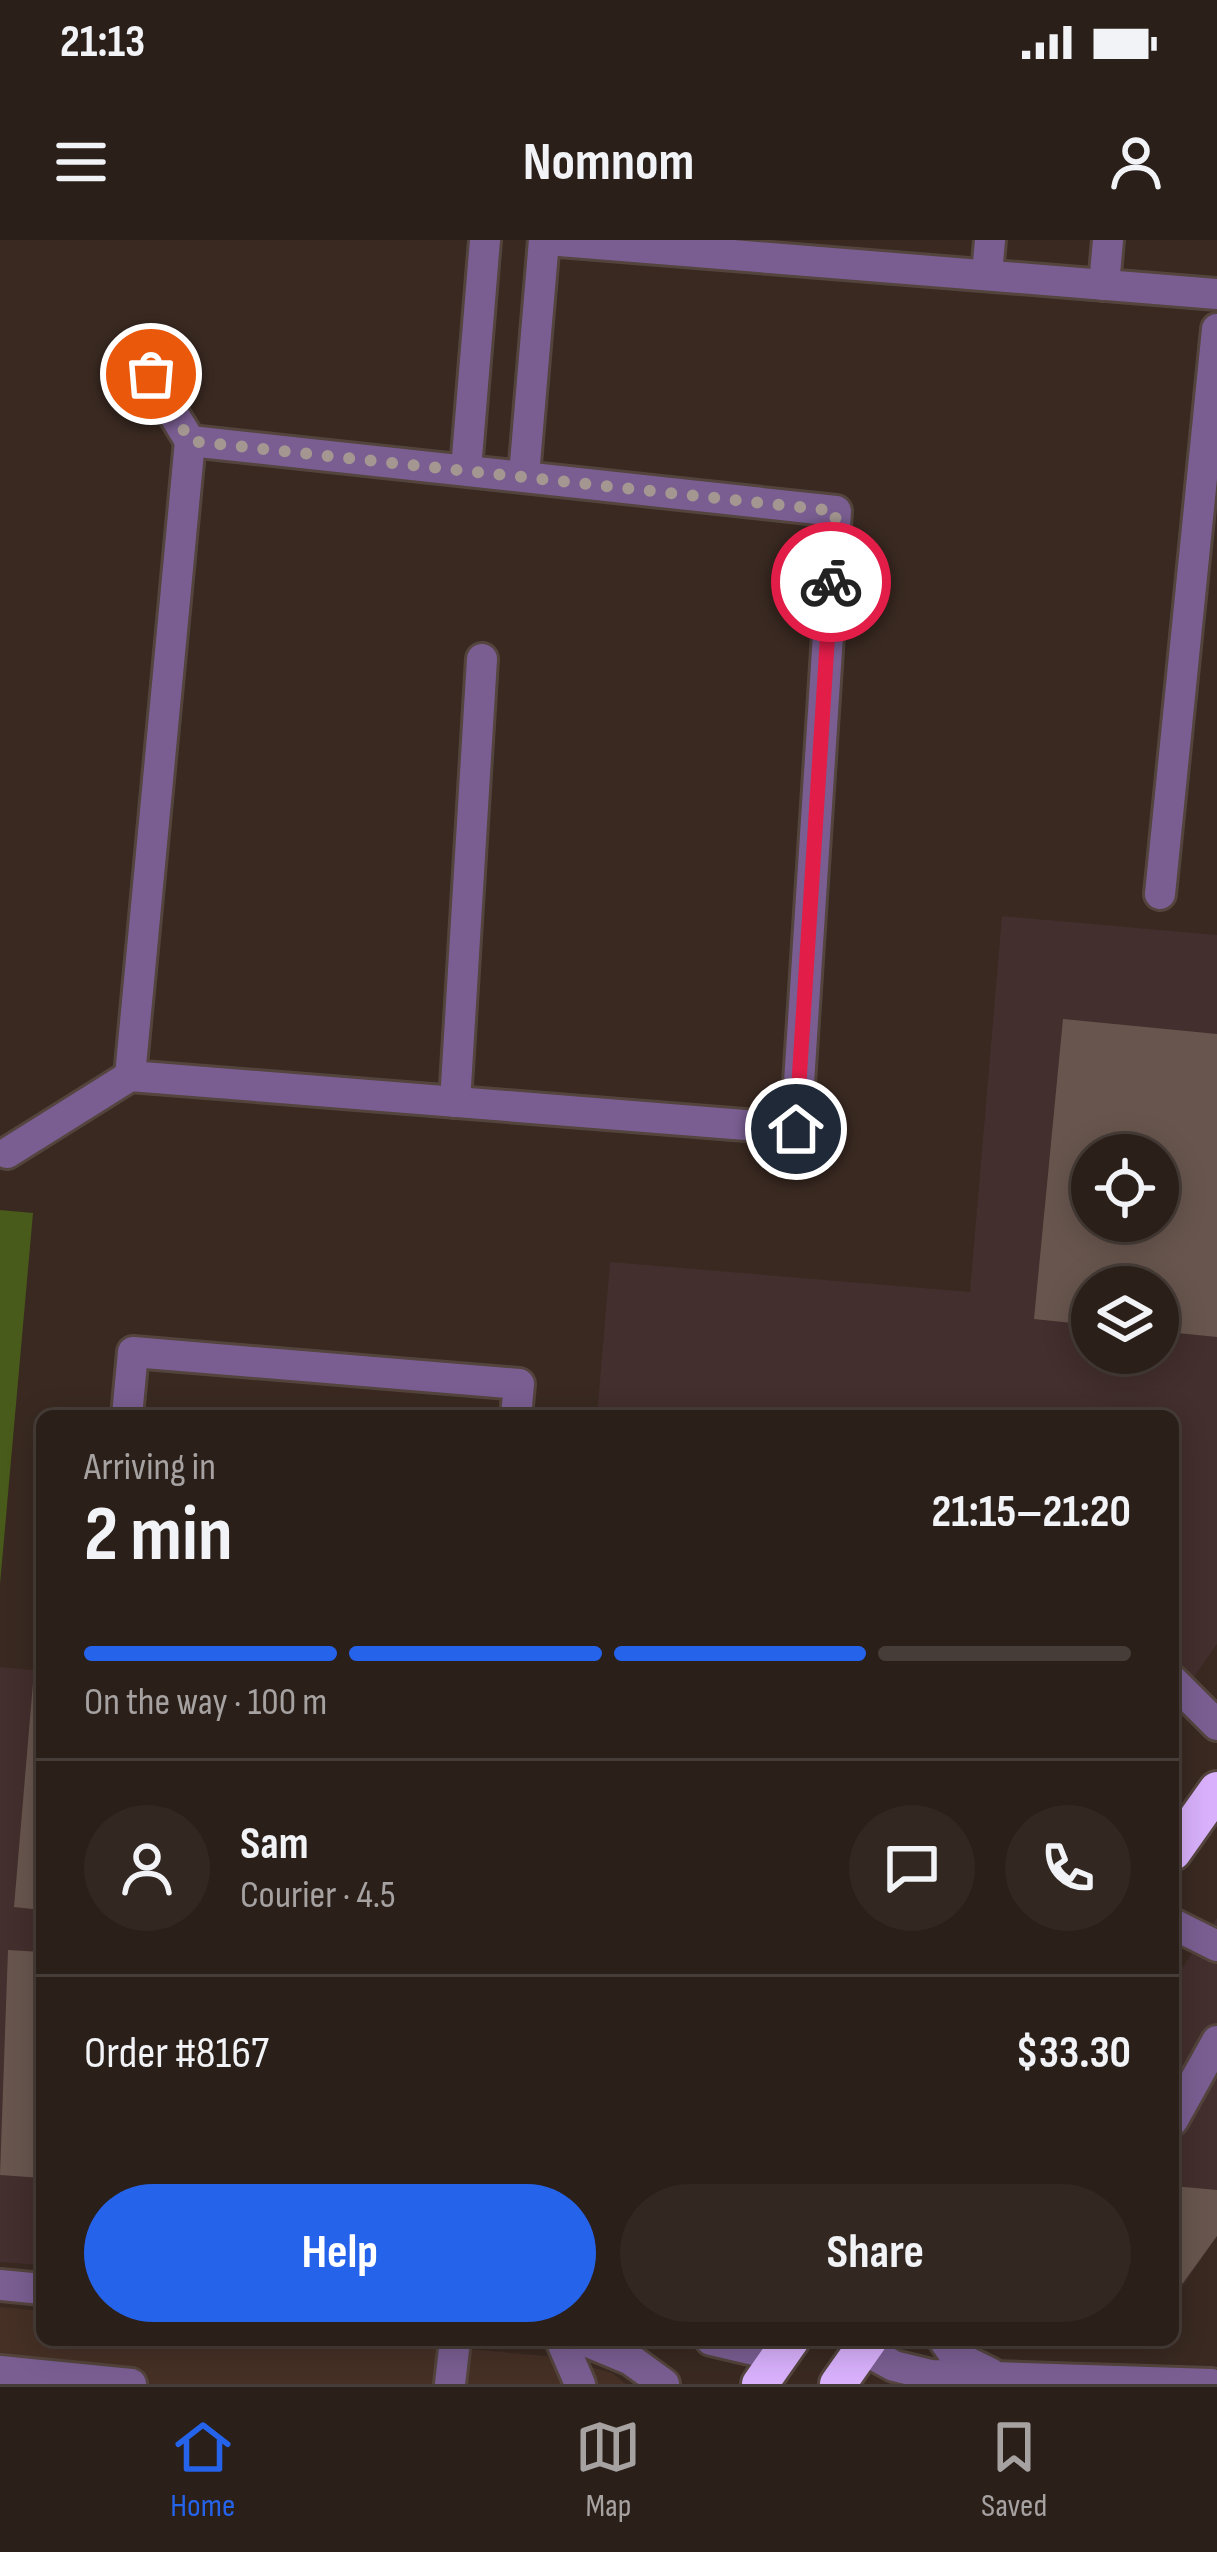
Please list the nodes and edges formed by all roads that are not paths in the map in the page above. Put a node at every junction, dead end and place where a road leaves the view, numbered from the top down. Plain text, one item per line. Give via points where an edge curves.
1 (485, 240) edge
2 (546, 240) edge
3 (991, 240) edge
4 (1108, 240) edge
5 (692, 245) edge
6 (820, 250) edge
7 (987, 274) junction
8 (1104, 285) junction
9 (1217, 294) edge
10 (1217, 328) edge
11 (133, 348) dead end
12 (190, 441) junction
13 (466, 469) junction
14 (524, 475) junction
15 (482, 659) dead end
16 (1160, 894) dead end
17 (130, 1076) junction
18 (455, 1102) junction
19 (7, 1153) dead end
20 (128, 1410) edge
21 (517, 1410) edge
22 (1179, 1687) edge
23 (1217, 1725) edge
24 (1217, 1790) edge
25 (1179, 1844) edge
26 (1179, 1927) edge
27 (1217, 1946) edge
28 (1217, 2041) edge
29 (1179, 2109) edge
30 (0, 2285) edge
31 (36, 2288) edge
32 (454, 2346) edge
33 (564, 2346) edge
34 (598, 2346) edge
35 (726, 2346) edge
36 (862, 2346) edge
37 (869, 2346) edge
38 (948, 2346) edge
39 (778, 2366) edge
40 (0, 2371) edge
41 (991, 2373) junction
42 (40, 2379) edge
43 (131, 2384) edge
44 (450, 2384) edge
45 (580, 2384) edge
46 (664, 2384) edge
47 (838, 2384) edge
48 (1211, 2384) edge

1 - 13 street
2 - 5 street
2 - 14 street
3 - 7 street
4 - 8 street
5 - 6 street
6 - 7 street
7 - 8 street
8 - 9 street
10 - 16 street
11 - 12 street
12 - 13 street
12 - 17 street
13 - 14 street
14 - 18 street via 836,511 796,1129
15 - 18 street
17 - 18 street
17 - 19 street
20 - 21 street via 133,1352 519,1384
22 - 23 street
24 - 25 highway
26 - 27 street
28 - 29 street
30 - 31 street
32 - 44 street
33 - 45 street
34 - 46 street
35 - 39 street
36 - 47 highway
37 - 41 street via 914,2372
38 - 41 street
40 - 42 street
41 - 48 street
42 - 43 street

